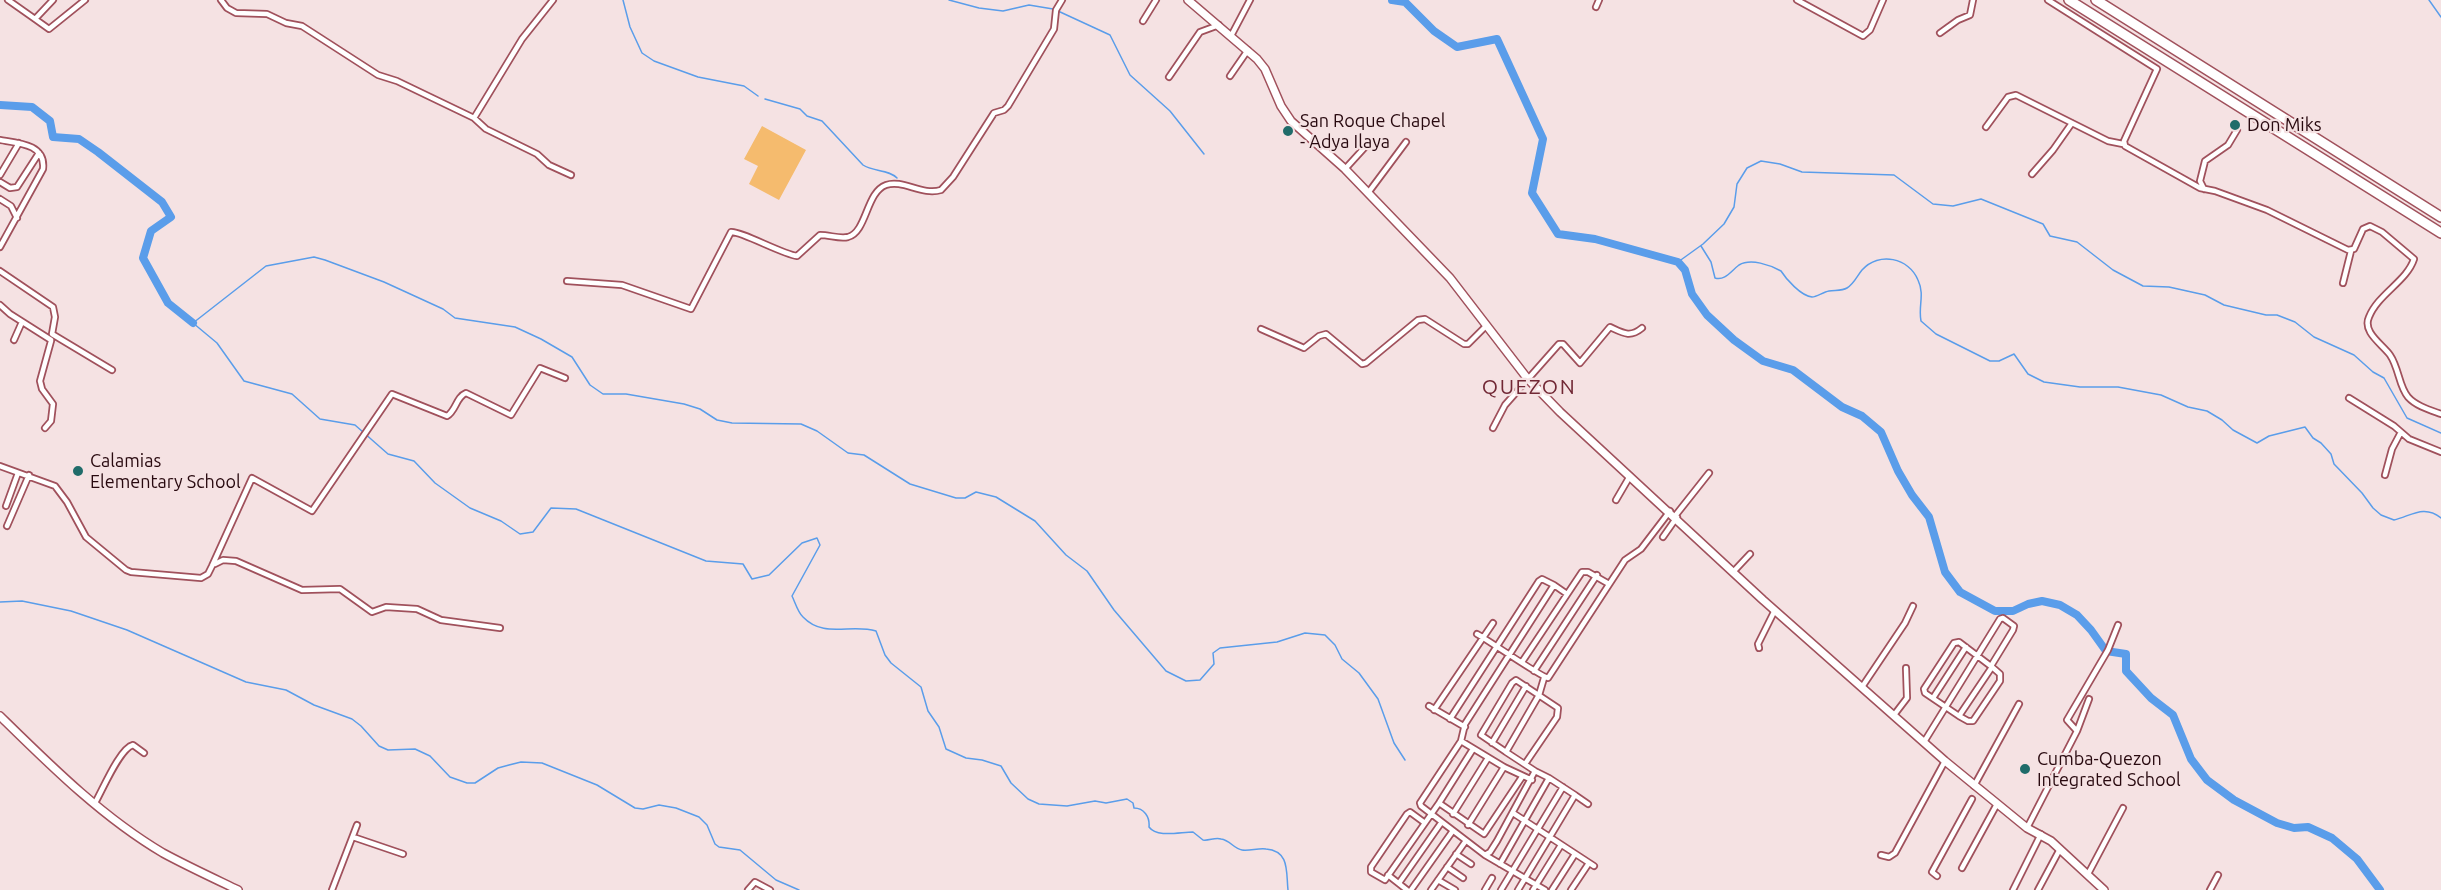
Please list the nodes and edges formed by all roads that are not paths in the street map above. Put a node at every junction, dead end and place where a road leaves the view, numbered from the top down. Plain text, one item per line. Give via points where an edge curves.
1 (8, 0) edge
2 (53, 0) edge
3 (85, 0) edge
4 (220, 0) edge
5 (553, 0) edge
6 (1062, 0) edge
7 (1156, 0) edge
8 (1188, 0) edge
9 (1250, 0) edge
10 (1599, 0) edge
11 (1797, 0) edge
12 (1883, 0) edge
13 (1973, 0) edge
14 (2048, 0) edge
15 (2069, 0) edge
16 (2097, 0) edge
17 (1596, 7) dead end
18 (35, 19) junction
19 (1143, 21) dead end
20 (1219, 25) junction
21 (1940, 33) dead end
22 (1231, 36) junction
23 (1248, 50) junction
24 (1230, 76) dead end
25 (1169, 77) dead end
26 (474, 118) junction
27 (2072, 123) junction
28 (1986, 127) dead end
29 (2237, 130) dead end
30 (0, 140) edge
31 (1406, 142) dead end
32 (19, 143) junction
33 (2123, 144) junction
34 (1366, 146) dead end
35 (39, 153) junction
36 (1345, 169) junction
37 (2032, 174) dead end
38 (0, 175) edge
39 (571, 175) dead end
40 (0, 182) edge
41 (2204, 189) junction
42 (1368, 193) junction
43 (0, 199) edge
44 (24, 204) junction
45 (11, 206) junction
46 (2441, 217) edge
47 (17, 218) junction
48 (2438, 232) edge
49 (0, 247) edge
50 (2351, 250) junction
51 (0, 271) edge
52 (567, 281) dead end
53 (2343, 283) dead end
54 (0, 305) edge
55 (22, 322) junction
56 (1486, 326) junction
57 (1642, 328) dead end
58 (1260, 329) dead end
59 (52, 334) junction
60 (14, 340) dead end
61 (51, 341) junction
62 (112, 370) dead end
63 (565, 378) dead end
64 (1527, 378) junction
65 (2349, 398) dead end
66 (2441, 414) edge
67 (45, 428) dead end
68 (1493, 428) dead end
69 (2401, 432) junction
70 (2441, 452) edge
71 (0, 466) edge
72 (18, 472) junction
73 (1709, 473) dead end
74 (29, 475) junction
75 (2385, 475) dead end
76 (1630, 476) junction
77 (1616, 500) dead end
78 (6, 506) dead end
79 (1674, 515) junction
80 (7, 526) dead end
81 (1663, 537) dead end
82 (1749, 554) dead end
83 (212, 566) junction
84 (1734, 571) junction
85 (1597, 575) junction
86 (1609, 584) junction
87 (1554, 585) junction
88 (1566, 594) junction
89 (1913, 606) dead end
90 (1776, 610) junction
91 (1493, 623) dead end
92 (2118, 625) dead end
93 (500, 628) dead end
94 (1477, 634) dead end
95 (1483, 637) junction
96 (1469, 645) dead end
97 (1498, 646) junction
98 (1966, 647) junction
99 (1759, 648) dead end
100 (1475, 649) junction
101 (1511, 654) junction
102 (1462, 656) dead end
103 (1978, 656) junction
104 (1467, 660) junction
105 (1522, 662) junction
106 (1992, 666) junction
107 (1906, 668) dead end
108 (1454, 669) dead end
109 (1534, 671) junction
110 (1459, 672) junction
111 (1544, 678) junction
112 (1445, 682) dead end
113 (1450, 686) junction
114 (1527, 686) junction
115 (1862, 687) junction
116 (1437, 694) dead end
117 (1539, 695) junction
118 (1442, 698) junction
119 (1933, 698) junction
120 (2089, 699) dead end
121 (2019, 704) dead end
122 (1429, 706) dead end
123 (1946, 708) junction
124 (1434, 710) junction
125 (1894, 715) junction
126 (0, 716) edge
127 (1959, 716) junction
128 (1450, 718) junction
129 (1465, 728) junction
130 (2077, 731) junction
131 (1461, 741) junction
132 (1924, 742) junction
133 (1492, 743) junction
134 (1473, 749) junction
135 (1506, 752) junction
136 (144, 753) dead end
137 (1488, 758) junction
138 (1945, 761) junction
139 (1525, 764) junction
140 (1504, 767) junction
141 (1535, 771) junction
142 (1522, 777) junction
143 (1549, 778) junction
144 (1532, 780) junction
145 (1563, 787) junction
146 (1976, 789) junction
147 (1575, 795) junction
148 (1972, 799) dead end
149 (95, 803) junction
150 (1439, 803) junction
151 (1588, 804) dead end
152 (1997, 804) junction
153 (2123, 808) dead end
154 (1513, 813) junction
155 (1453, 814) junction
156 (1431, 815) junction
157 (1525, 822) junction
158 (1425, 823) junction
159 (1441, 823) junction
160 (357, 825) dead end
161 (1468, 825) junction
162 (2027, 828) junction
163 (1536, 829) junction
164 (1452, 832) junction
165 (2041, 834) junction
166 (353, 837) junction
167 (1548, 837) junction
168 (1465, 842) junction
169 (1561, 845) junction
170 (2060, 849) junction
171 (403, 854) dead end
172 (1456, 854) junction
173 (1575, 854) junction
174 (1485, 855) junction
175 (1881, 855) dead end
176 (1589, 862) junction
177 (1471, 864) dead end
178 (1500, 864) junction
179 (1594, 866) dead end
180 (1447, 867) junction
181 (1962, 868) dead end
182 (1512, 872) junction
183 (2088, 874) junction
184 (1388, 875) junction
185 (2218, 875) dead end
186 (1937, 876) dead end
187 (1463, 878) dead end
188 (1492, 878) dead end
189 (1525, 878) junction
190 (1438, 880) junction
191 (1398, 883) junction
192 (1535, 887) edge
193 (237, 890) edge
194 (332, 890) edge
195 (748, 890) edge
196 (770, 890) edge
197 (1409, 890) edge
198 (1431, 890) edge
199 (1455, 890) edge
200 (1485, 890) edge
201 (1501, 890) edge
202 (1518, 890) edge
203 (1545, 890) edge
204 (1552, 890) edge
205 (1571, 890) edge
206 (2013, 890) edge
207 (2038, 890) edge
208 (2104, 890) edge
209 (2210, 890) edge

1 - 18 street
2 - 18 street
3 - 18 street via 49,29
4 - 26 street via 236,13 267,14 302,26 378,75
5 - 26 street via 522,39
6 - 52 street via 1056,10 1054,29 1008,106 994,113 941,190 883,186 849,237 820,235 797,256 740,232 731,232 691,309 622,285
7 - 19 street
8 - 20 street
9 - 22 street
10 - 17 street
11 - 12 street via 1863,36 1870,30
13 - 21 street via 1970,15
14 - 33 street via 2157,69
15 - 48 highway
16 - 46 highway
20 - 22 street
20 - 25 street via 1200,32
22 - 23 street
23 - 24 street
23 - 36 street via 1265,69 1291,121
26 - 39 street via 486,129
27 - 28 street via 2011,94
27 - 33 street
27 - 37 street
29 - 41 street via 2228,145 2205,161 2200,182
30 - 32 street
31 - 42 street
32 - 35 street
32 - 38 street
33 - 41 street
34 - 36 street
35 - 40 street via 17,187
35 - 44 street via 43,169
36 - 42 street
41 - 50 street via 2267,210
42 - 56 street via 1450,278
43 - 45 street
44 - 45 street
44 - 47 street
45 - 47 street
47 - 49 street
50 - 53 street
50 - 66 street via 2363,229 2370,226 2414,259 2376,305 2367,324 2395,363 2406,396
51 - 59 street via 53,307 56,316
54 - 55 street
55 - 60 street
55 - 61 street
56 - 58 street via 1464,344 1425,319 1418,320 1362,364 1326,334 1304,348
56 - 64 street
57 - 64 street via 1628,335 1610,327 1580,363 1561,343
59 - 61 street
59 - 62 street
61 - 67 street via 40,381 53,404 51,421
63 - 83 street via 540,368 511,415 466,393 447,416 393,394 312,511 252,478
64 - 68 street via 1505,405
64 - 76 street
65 - 69 street
69 - 70 street
69 - 75 street
71 - 72 street
72 - 74 street
72 - 78 street
73 - 79 street
74 - 80 street
74 - 83 street via 59,490 86,537 126,570 201,578
76 - 77 street
76 - 79 street
79 - 81 street
79 - 84 street
79 - 86 street via 1625,560
82 - 84 street
83 - 93 street via 230,560 302,590 340,589 372,612 386,607 417,609 441,620
84 - 90 street
85 - 86 street
85 - 88 street via 1582,572
85 - 109 street
86 - 111 street via 1548,678
87 - 88 street
87 - 97 street via 1539,581
87 - 101 street
88 - 105 street
89 - 115 street
90 - 99 street
90 - 115 street
91 - 95 street
92 - 130 street via 2107,652 2067,720
94 - 95 street
95 - 97 street
95 - 100 street
96 - 100 street
97 - 101 street
97 - 128 street
98 - 103 street
98 - 119 street
98 - 119 street via 1954,643 1924,689
100 - 104 street
101 - 105 street
101 - 129 street
102 - 104 street
103 - 106 street
103 - 106 street via 2000,619 2011,623 2013,630
103 - 123 street
104 - 110 street
105 - 109 street
106 - 127 street
106 - 127 street via 2001,677 1993,691 1973,721
107 - 125 street via 1907,698
108 - 110 street
109 - 111 street
110 - 113 street
111 - 117 street
112 - 113 street
113 - 118 street
114 - 117 street
114 - 133 street
114 - 133 street via 1514,680 1482,731 1481,735
115 - 125 street
116 - 118 street
117 - 135 street
117 - 139 street via 1558,708 1558,713
118 - 124 street
119 - 123 street
120 - 130 street
121 - 146 street
122 - 124 street
123 - 127 street
123 - 132 street
124 - 128 street
125 - 132 street
126 - 149 street
128 - 129 street
129 - 131 street
130 - 162 street
131 - 134 street
131 - 156 street via 1420,802
132 - 138 street
133 - 135 street
134 - 137 street
134 - 150 street
135 - 139 street
136 - 149 street via 134,745 128,747
137 - 140 street
137 - 155 street
138 - 146 street
138 - 175 street via 1895,854
139 - 141 street
140 - 142 street
140 - 161 street
141 - 143 street
141 - 144 street
142 - 144 street
142 - 161 street via 1484,834
143 - 145 street
143 - 157 street
144 - 154 street
145 - 147 street
145 - 163 street
146 - 152 street
147 - 151 street
147 - 167 street
148 - 186 street via 1932,872
149 - 193 street via 164,853
150 - 155 street
150 - 156 street
152 - 162 street
152 - 181 street
153 - 183 street
154 - 157 street
154 - 174 street
155 - 161 street
156 - 158 street
156 - 159 street
157 - 163 street
157 - 178 street
158 - 184 street
158 - 184 street via 1410,812 1407,814 1370,869 1382,880
159 - 164 street
159 - 191 street
160 - 166 street
162 - 165 street
163 - 167 street
163 - 182 street
164 - 168 street
164 - 197 street
165 - 170 street
165 - 206 street
166 - 171 street
166 - 194 street
167 - 169 street
167 - 189 street
168 - 172 street
168 - 174 street
169 - 173 street
169 - 192 street
170 - 183 street
170 - 207 street
172 - 177 street
172 - 180 street
173 - 176 street
173 - 204 street
174 - 178 street
176 - 179 street
176 - 205 street
178 - 182 street
180 - 187 street
180 - 190 street
182 - 189 street
182 - 201 street
183 - 208 street
184 - 191 street
185 - 209 street
188 - 200 street
189 - 192 street
189 - 202 street
190 - 198 street
190 - 199 street
191 - 197 street
192 - 203 street
195 - 196 street via 755,882

